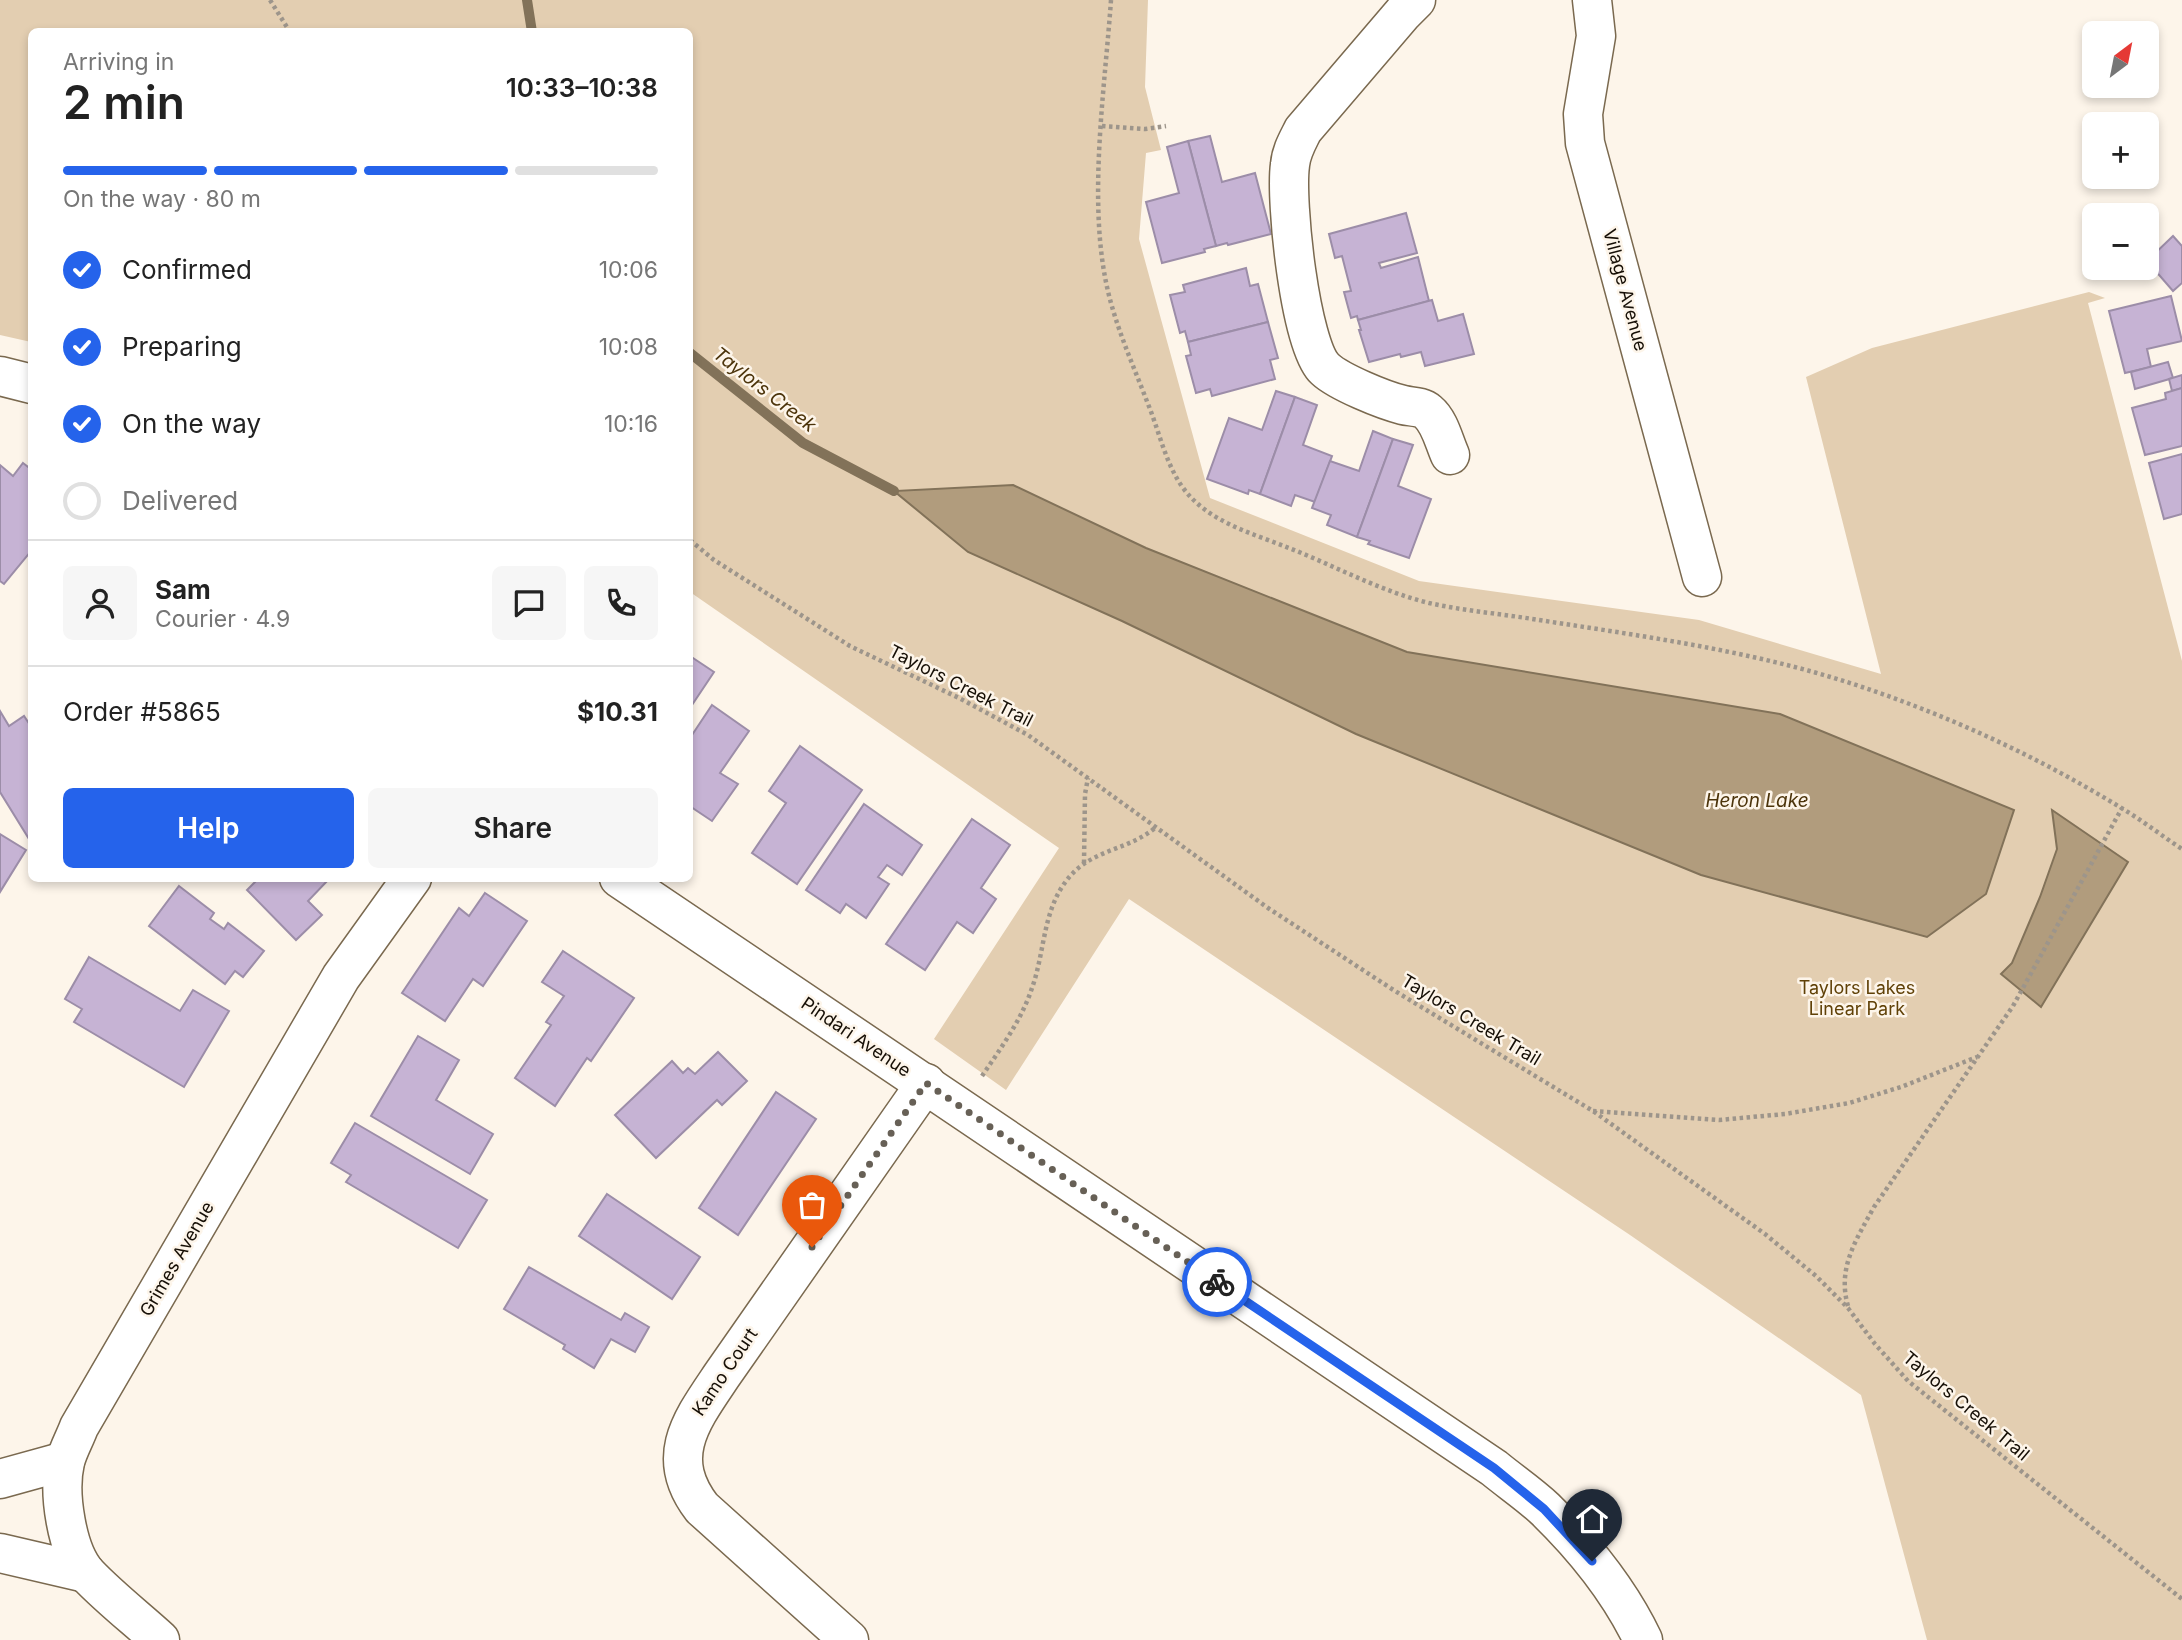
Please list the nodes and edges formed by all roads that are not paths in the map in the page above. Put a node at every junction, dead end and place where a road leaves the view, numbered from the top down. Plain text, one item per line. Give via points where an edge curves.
1 (1416, 0) edge
2 (1592, 0) edge
3 (0, 376) edge
4 (28, 383) edge
5 (0, 402) edge
6 (28, 404) edge
7 (1450, 455) dead end
8 (1702, 576) dead end
9 (409, 882) edge
10 (626, 882) edge
11 (926, 1083) junction
12 (65, 1461) junction
13 (0, 1479) edge
14 (0, 1553) edge
15 (86, 1573) junction
16 (160, 1640) edge
17 (849, 1640) edge
18 (1643, 1640) edge

1 - 7 street via 1303,130 1294,147 1288,181 1296,281 1319,363 1364,390 1427,411
2 - 8 street, Village Avenue via 1596,36 1585,100 1585,143
3 - 4 street
5 - 6 street
9 - 12 street, Grimes Avenue via 341,977 79,1427
10 - 11 street, Pindari Avenue
11 - 17 street, Kamo Court via 722,1375 683,1444 685,1478 702,1508
11 - 18 street, Pindari Avenue via 1494,1468 1544,1509 1592,1561
12 - 13 street
12 - 15 street, Grimes Avenue via 65,1522
14 - 15 street
15 - 16 street, Grimes Avenue

